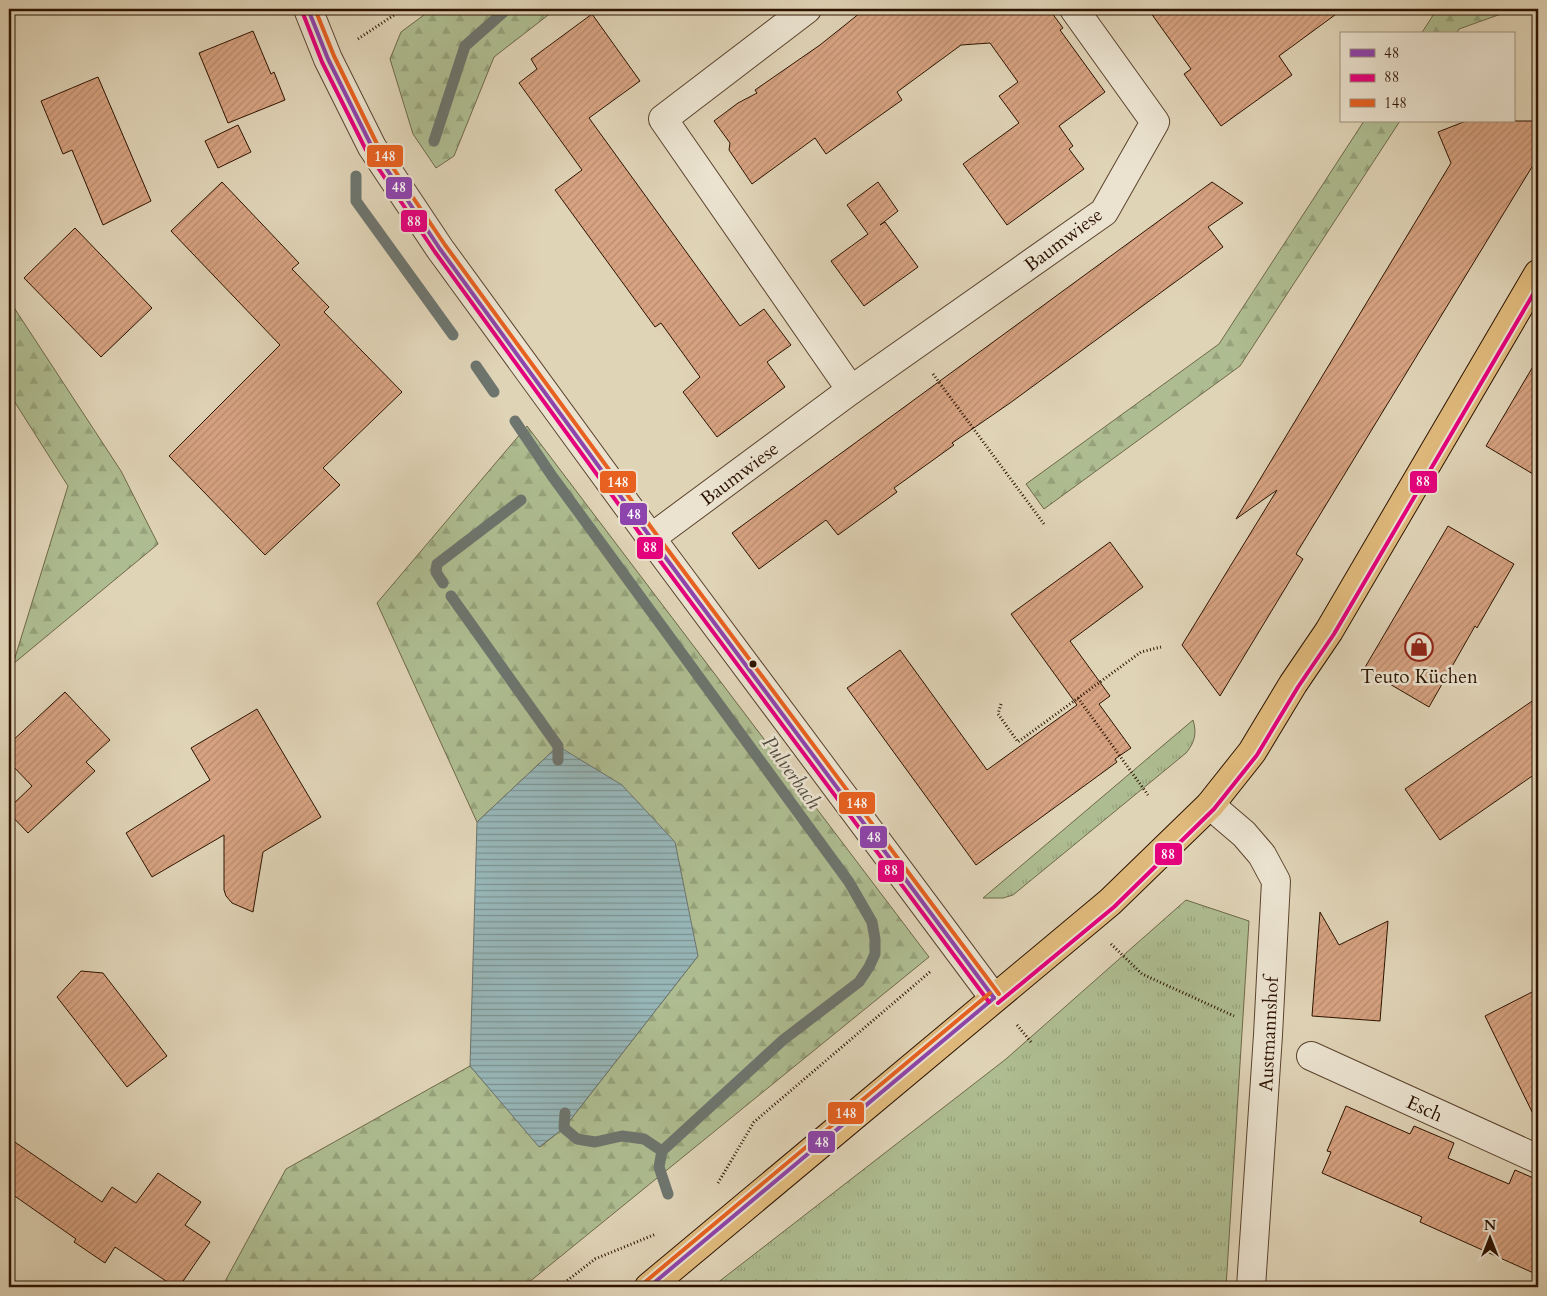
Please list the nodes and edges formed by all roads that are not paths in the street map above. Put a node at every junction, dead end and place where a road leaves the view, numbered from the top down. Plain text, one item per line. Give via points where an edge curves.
1 (308, 9) edge
2 (808, 9) edge
3 (1074, 9) edge
4 (1538, 274) edge
5 (851, 390) junction
6 (650, 538) junction
7 (1210, 805) junction
8 (994, 998) junction
9 (1311, 1056) dead end
10 (1538, 1159) edge
11 (649, 1287) edge
12 (1251, 1287) edge

1 - 6 street via 328,59 372,147 440,249
2 - 5 street via 663,119
3 - 5 street, Baumwiese via 1155,122 1104,212
4 - 7 main road via 1329,631 1252,752
5 - 6 street, Baumwiese
6 - 8 street
7 - 8 main road via 1110,902
7 - 12 street, Austmannshof via 1262,854 1276,881
8 - 11 main road
9 - 10 street, Esch

